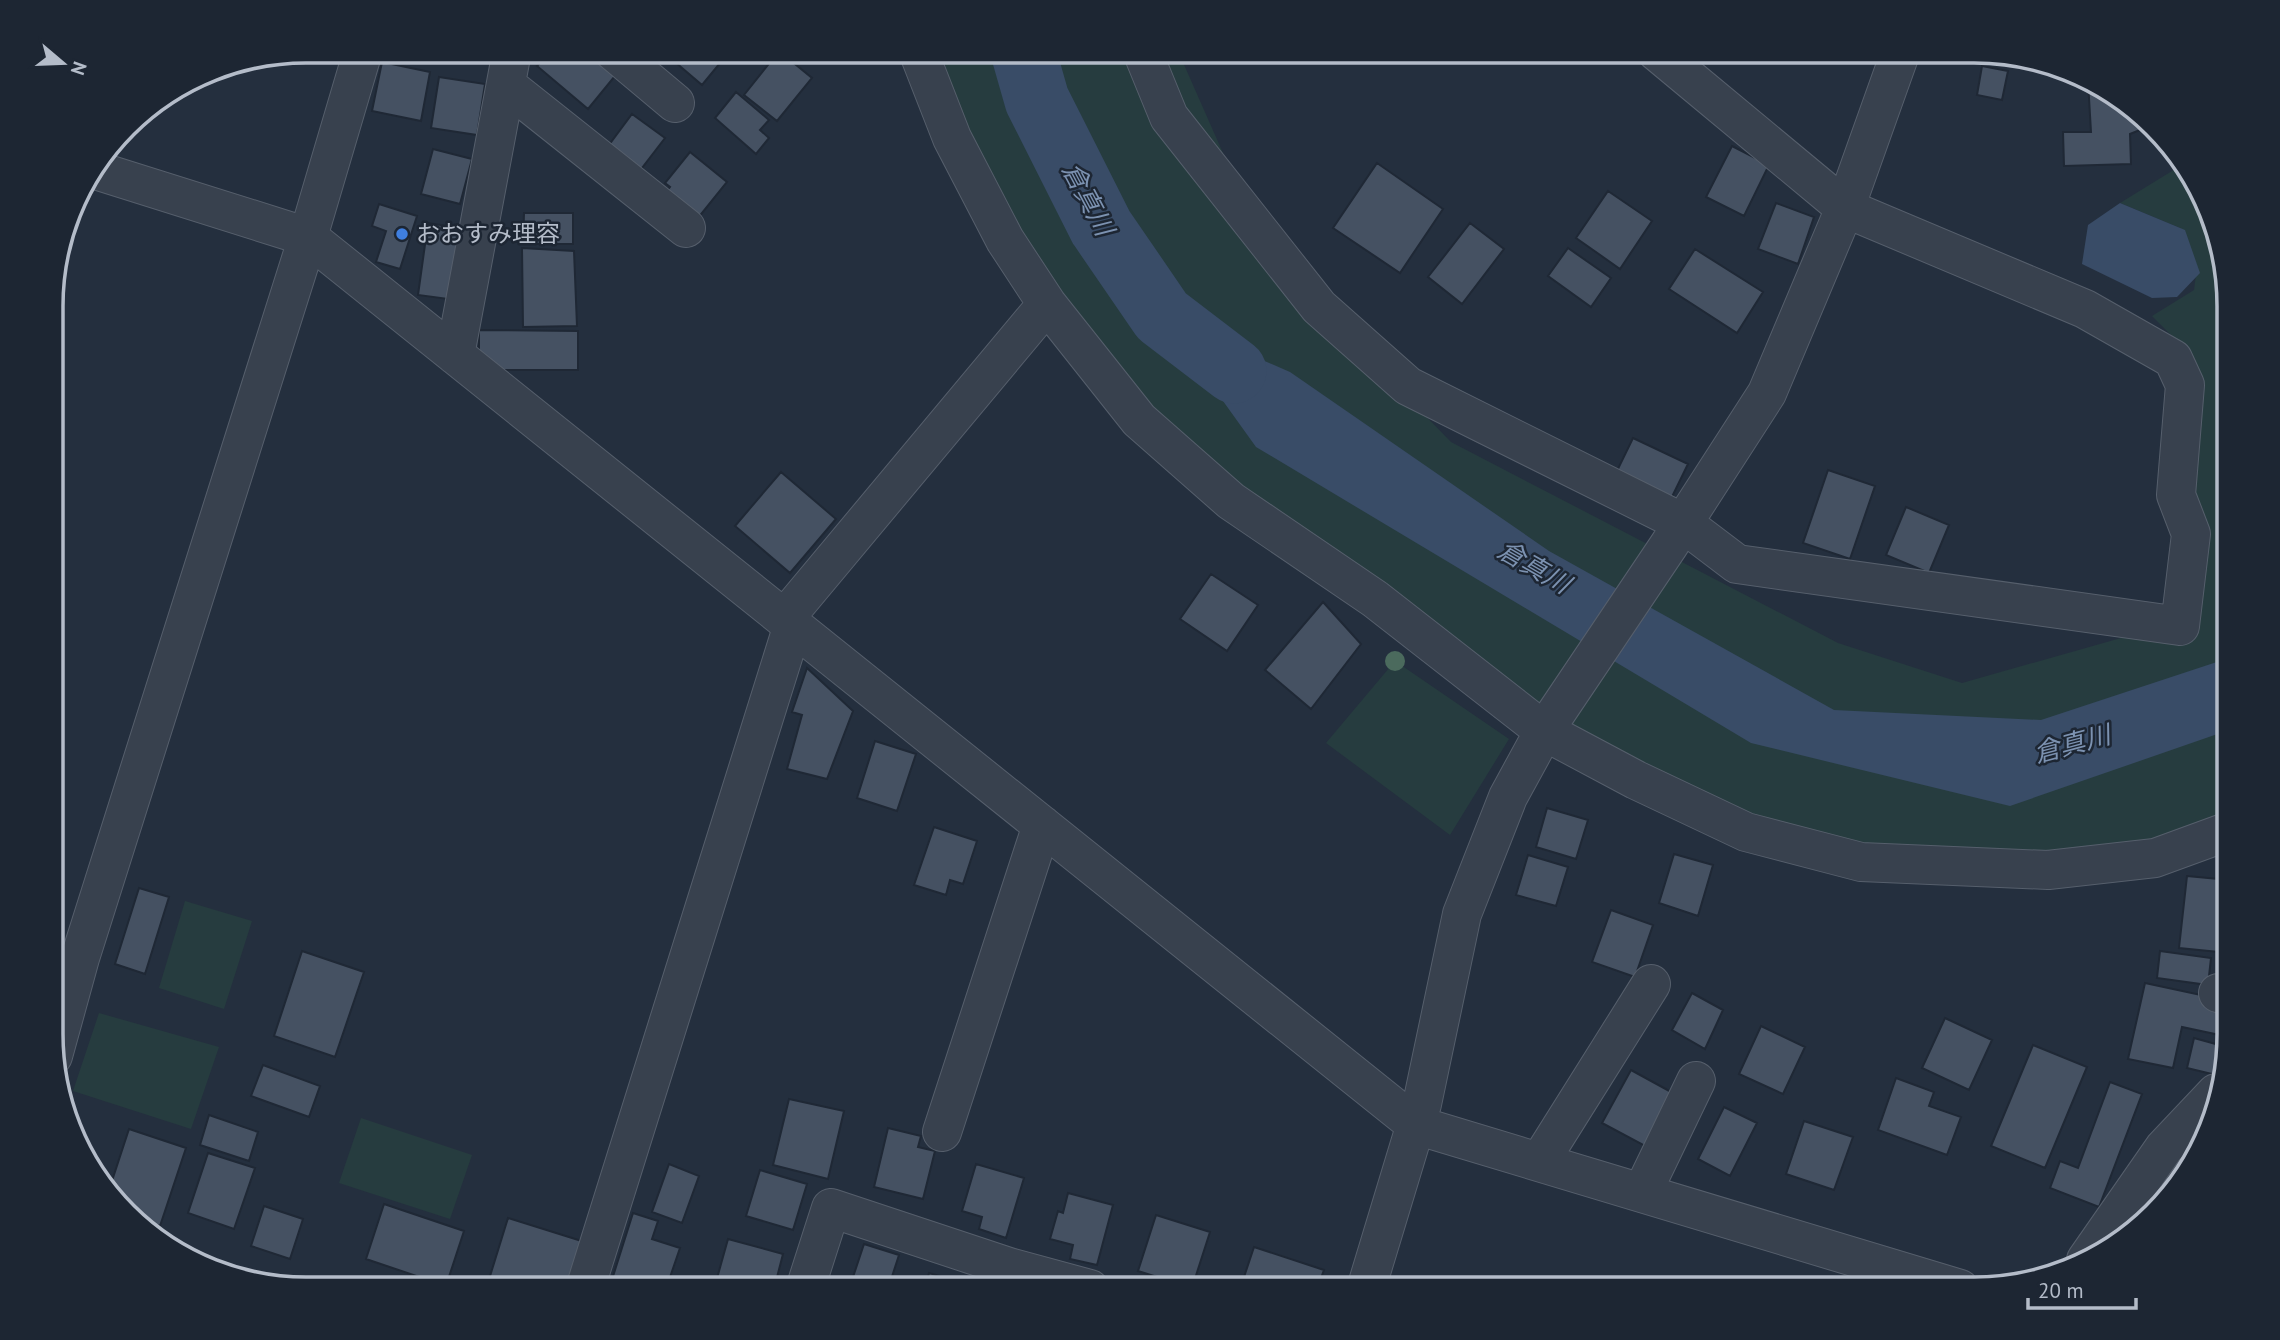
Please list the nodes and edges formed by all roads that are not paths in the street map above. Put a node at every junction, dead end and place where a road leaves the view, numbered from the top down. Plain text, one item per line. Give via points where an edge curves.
1 (359, 63) edge
2 (627, 63) edge
3 (923, 63) edge
4 (1147, 63) edge
5 (1670, 63) edge
6 (1897, 63) edge
7 (509, 68) edge
8 (675, 103) dead end
9 (103, 173) edge
10 (1845, 208) junction
11 (686, 228) dead end
12 (308, 237) junction
13 (1046, 304) junction
14 (455, 355) junction
15 (1676, 534) junction
16 (788, 622) junction
17 (1550, 722) junction
18 (1042, 825) junction
19 (2216, 836) edge
20 (1651, 985) dead end
21 (63, 1020) edge
22 (1696, 1081) dead end
23 (2206, 1103) edge
24 (1416, 1125) junction
25 (942, 1132) dead end
26 (1540, 1161) junction
27 (1642, 1193) junction
28 (2098, 1243) edge
29 (1371, 1276) edge
30 (1917, 1276) edge
31 (588, 1277) edge
32 (809, 1277) edge
33 (1001, 1277) edge

1 - 12 street
2 - 8 street
3 - 13 street via 952,138 1005,240
4 - 15 street via 1169,117 1319,307 1408,386
5 - 10 street
6 - 10 street
7 - 11 street
7 - 14 street
9 - 12 street
10 - 15 street via 1767,393
10 - 15 street via 2085,309 2172,359 2185,386 2176,495 2191,534 2180,626 1737,565
12 - 14 street
12 - 21 street
13 - 16 street
13 - 17 street via 1139,420 1231,501
14 - 16 street
15 - 17 street
16 - 18 street
16 - 31 street
17 - 19 street via 1636,779 1746,832 1861,862 2048,870 2155,858
17 - 24 street via 1507,797 1462,914
18 - 24 street
18 - 25 street
20 - 26 street
22 - 27 street
23 - 28 street via 2164,1148
24 - 26 street
24 - 29 street
26 - 27 street
27 - 30 street
32 - 33 street via 831,1208

